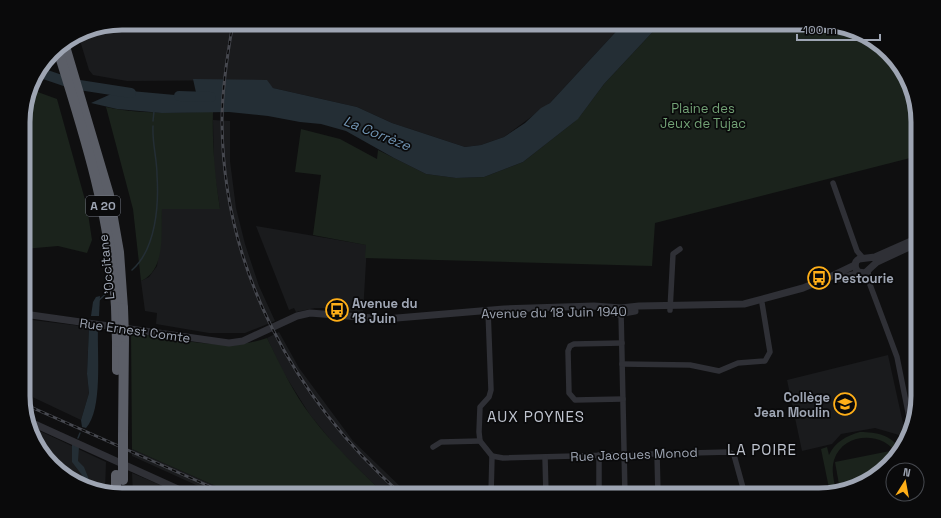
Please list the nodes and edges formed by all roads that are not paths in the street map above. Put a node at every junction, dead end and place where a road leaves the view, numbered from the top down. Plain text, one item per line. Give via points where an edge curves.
1 (62, 55) edge
2 (833, 183) dead end
3 (911, 241) edge
4 (911, 245) edge
5 (680, 249) dead end
6 (860, 260) junction
7 (865, 271) junction
8 (762, 303) junction
9 (670, 308) junction
10 (30, 311) edge
11 (621, 311) junction
12 (488, 312) junction
13 (30, 315) edge
14 (279, 325) joint
15 (246, 340) junction
16 (622, 343) junction
17 (622, 364) junction
18 (623, 399) junction
19 (908, 418) edge
20 (34, 424) edge
21 (480, 441) junction
22 (433, 447) dead end
23 (624, 454) junction
24 (657, 454) junction
25 (599, 455) junction
26 (492, 456) junction
27 (545, 457) junction
28 (120, 478) junction
29 (118, 488) edge
30 (122, 488) edge
31 (176, 488) edge
32 (491, 488) edge
33 (546, 488) edge
34 (600, 488) edge
35 (625, 488) edge
36 (658, 488) edge
37 (743, 488) edge

1 - 28 highway, L'Occitane / A 20, bridge via 112,209 119,252
2 - 6 street
3 - 6 street, Avenue du 18 Juin 1940 via 875,257
4 - 7 street, Avenue du 18 Juin 1940 via 877,262
5 - 9 street via 673,254
6 - 7 street via 869,261
6 - 7 street via 856,270
6 - 9 street, Avenue du 18 Juin 1940 via 832,276 803,288 749,302
7 - 8 street, Avenue du 18 Juin 1940 via 788,298
7 - 19 street via 896,357
8 - 9 street, Avenue du 18 Juin 1940
8 - 17 street via 770,352 765,361 738,363 719,371 690,365
9 - 11 street, Avenue du 18 Juin 1940
10 - 15 street, Rue Ernest Comte
11 - 12 street, Avenue du 18 Juin 1940
11 - 12 street, Avenue du 18 Juin 1940 via 569,307
11 - 16 street
12 - 14 street, Avenue du 18 Juin 1940 via 386,319 319,313 302,315
12 - 21 street via 491,390 479,411
13 - 15 street, Rue Ernest Comte via 223,342
14 - 15 street, Rue Ernest Comte
16 - 17 street
16 - 18 street via 574,344 568,352 569,394 572,398
17 - 18 street
18 - 23 street
20 - 31 street
21 - 22 street via 441,442
21 - 26 street
23 - 24 street, Rue Jacques Monod
23 - 25 street, Rue Jacques Monod
23 - 35 street
24 - 36 street
24 - 37 street, Rue Jacques Monod via 729,452 734,455
25 - 27 street, Rue Jacques Monod
25 - 34 street
26 - 27 street, Rue Jacques Monod
26 - 32 street
27 - 33 street
28 - 29 highway, L'Occitane / A 20
28 - 30 highway, L'Occitane / A 20

